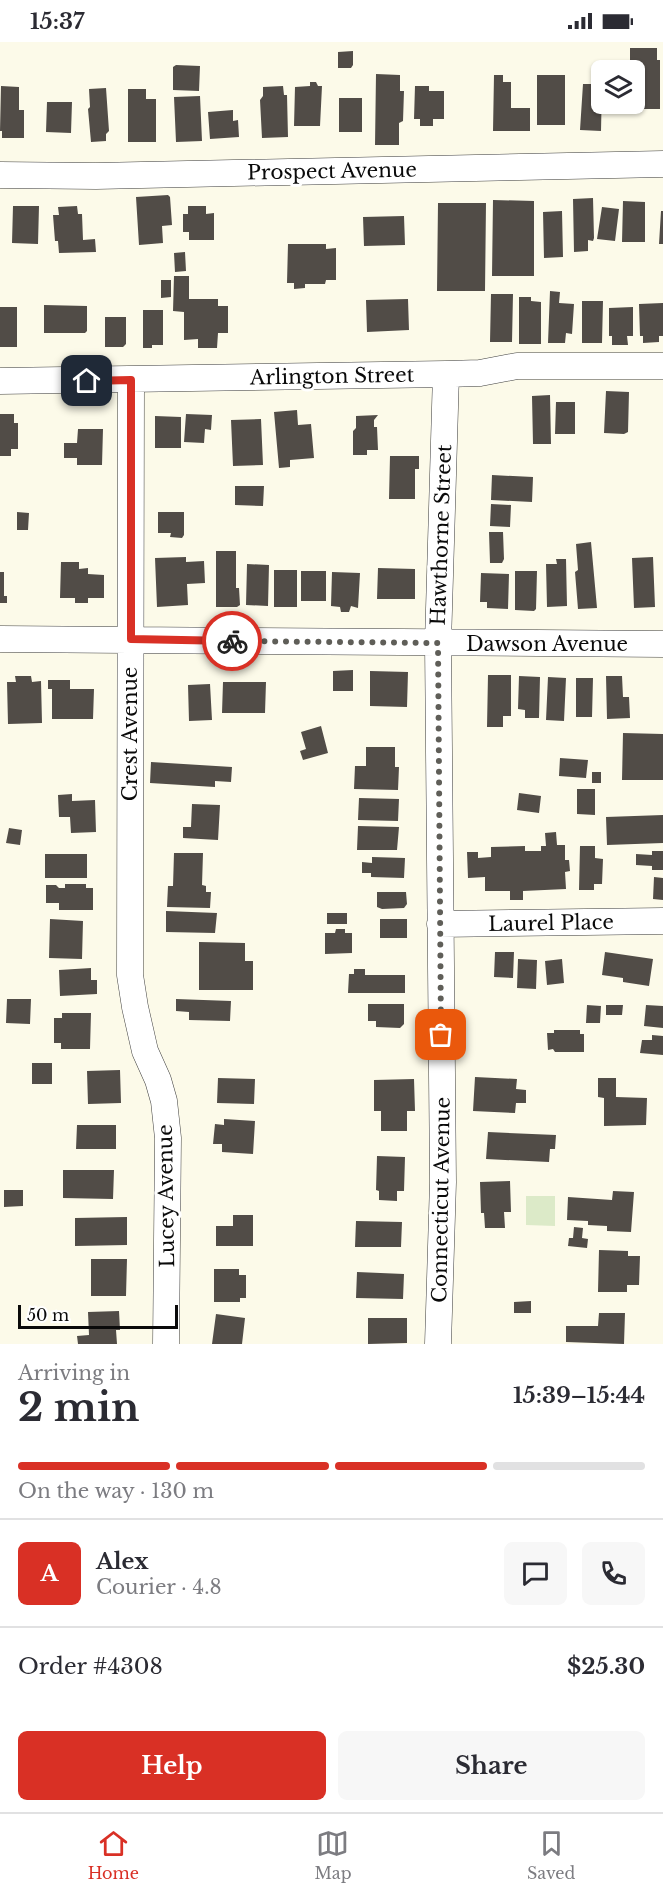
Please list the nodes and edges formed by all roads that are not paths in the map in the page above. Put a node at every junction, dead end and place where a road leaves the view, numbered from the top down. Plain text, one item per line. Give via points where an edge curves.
1 (663, 164) edge
2 (0, 175) edge
3 (663, 366) edge
4 (446, 374) junction
5 (131, 380) junction
6 (0, 381) edge
7 (0, 639) edge
8 (131, 639) junction
9 (438, 643) junction
10 (663, 644) edge
11 (663, 921) edge
12 (440, 924) junction
13 (146, 1051) joint
14 (442, 1057) joint
15 (166, 1344) edge
16 (438, 1344) edge

1 - 2 street, Prospect Avenue
3 - 4 street, Arlington Street via 517,366
4 - 5 street, Arlington Street
4 - 9 street, Hawthorne Street
5 - 6 street, Arlington Street
5 - 8 street, Crest Avenue
7 - 8 street, Dawson Avenue
8 - 9 street, Dawson Avenue
8 - 13 street, Crest Avenue via 130,975
9 - 10 street, Dawson Avenue
9 - 12 street, Hawthorne Street
11 - 12 street, Laurel Place
12 - 14 street, Hawthorne Street
13 - 15 street, Lucey Avenue via 164,1101 168,1138
14 - 16 street, Connecticut Avenue

